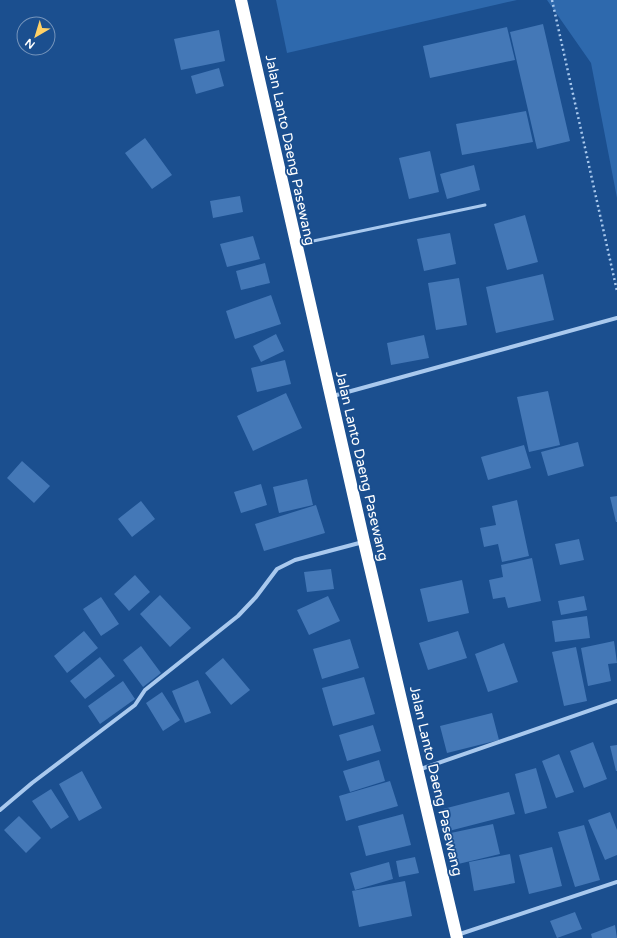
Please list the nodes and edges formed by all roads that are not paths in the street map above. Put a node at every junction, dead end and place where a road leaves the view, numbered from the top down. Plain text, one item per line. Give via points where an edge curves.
1 (241, 0) edge
2 (485, 204) dead end
3 (295, 245) junction
4 (617, 318) edge
5 (331, 397) junction
6 (364, 542) junction
7 (617, 700) edge
8 (418, 770) junction
9 (0, 810) edge
10 (617, 882) edge
11 (457, 937) edge

1 - 3 highway, Jalan Lanto Daeng Pasewang
2 - 3 lane
3 - 5 highway, Jalan Lanto Daeng Pasewang
4 - 5 street
5 - 6 highway, Jalan Lanto Daeng Pasewang
6 - 8 highway, Jalan Lanto Daeng Pasewang
6 - 9 street via 295,560 277,569 238,616 144,690 135,705
7 - 8 street
8 - 11 highway, Jalan Lanto Daeng Pasewang
10 - 11 street

